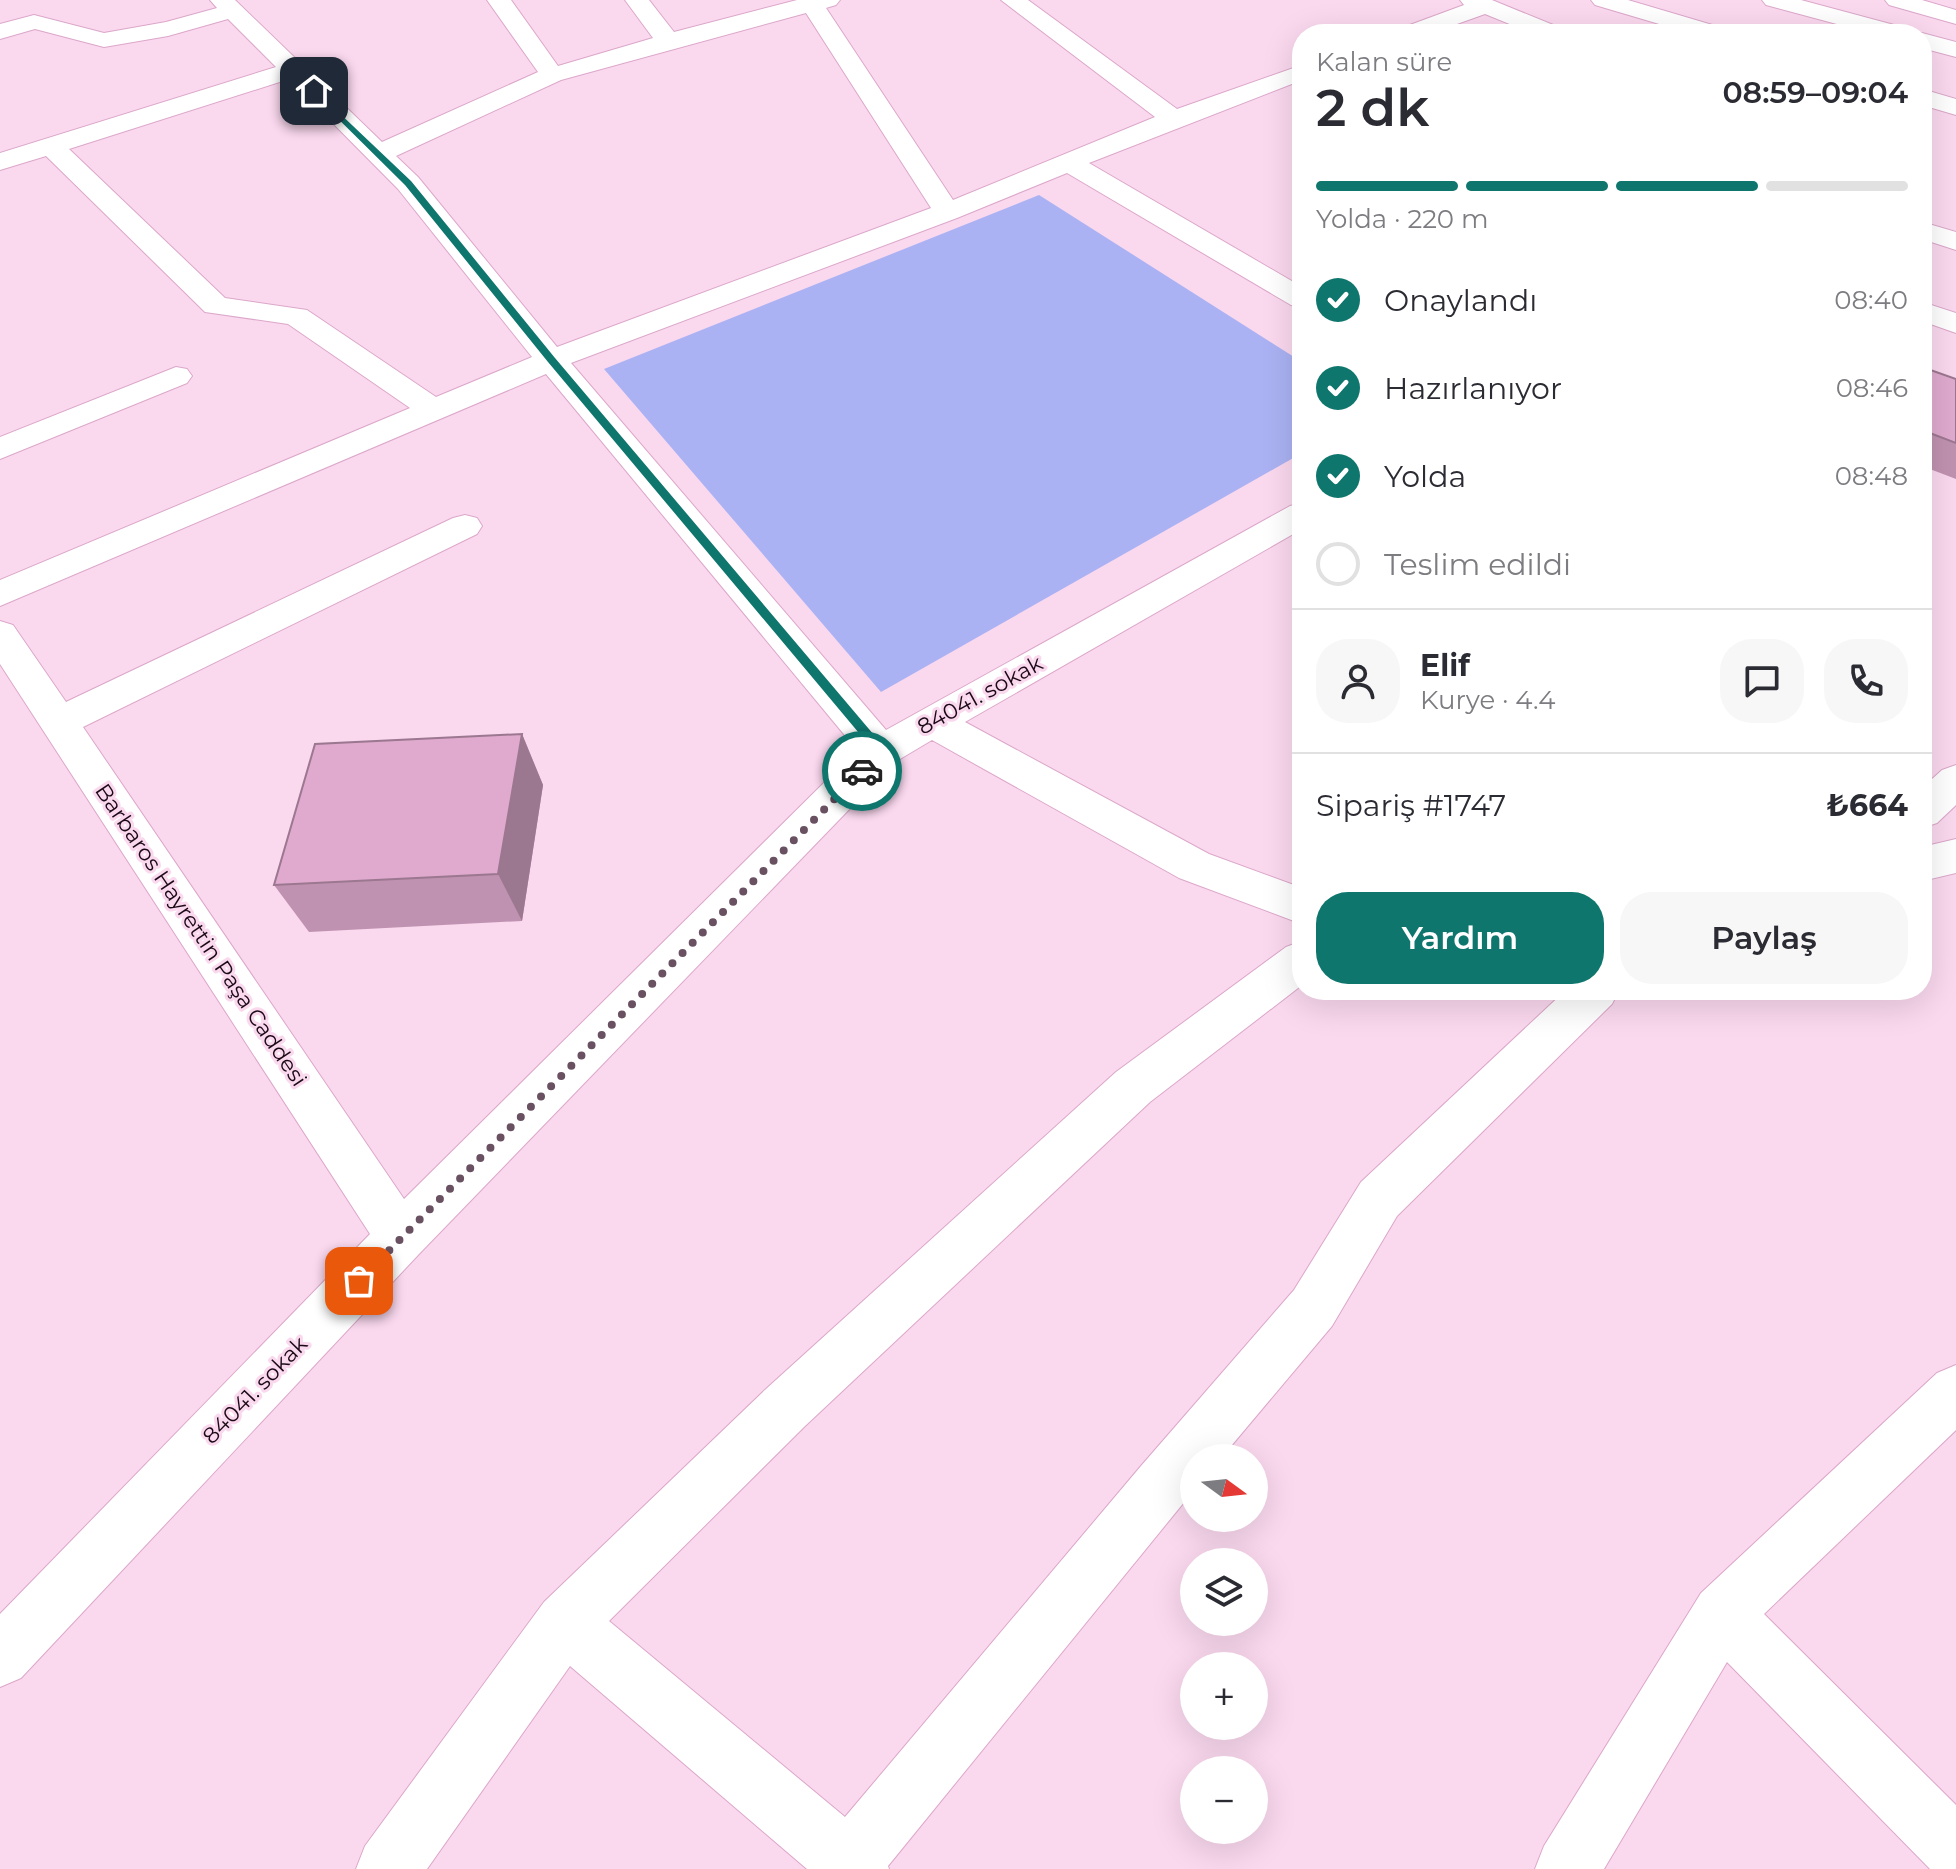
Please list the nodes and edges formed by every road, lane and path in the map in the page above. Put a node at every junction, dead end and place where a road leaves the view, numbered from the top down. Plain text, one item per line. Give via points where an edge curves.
1 (499, 0) edge
2 (637, 0) edge
3 (1013, 0) edge
4 (1603, 0) edge
5 (1774, 0) edge
6 (1897, 0) edge
7 (816, 1) edge
8 (1478, 3) edge
9 (227, 5) edge
10 (1840, 7) edge
11 (1956, 17) edge
12 (1430, 24) edge
13 (1530, 24) edge
14 (1684, 24) edge
15 (1822, 24) edge
16 (1878, 24) edge
17 (0, 32) edge
18 (668, 41) junction
19 (1932, 43) edge
20 (1956, 50) edge
21 (293, 70) junction
22 (552, 75) junction
23 (1292, 76) edge
24 (1932, 100) edge
25 (1956, 107) edge
26 (1174, 119) junction
27 (51, 146) junction
28 (378, 154) junction
29 (0, 162) edge
30 (1068, 162) junction
31 (947, 212) junction
32 (1932, 233) edge
33 (1956, 241) edge
34 (1292, 293) edge
35 (1932, 315) edge
36 (1956, 324) edge
37 (551, 360) junction
38 (176, 376) dead end
39 (434, 410) junction
40 (0, 449) edge
41 (1292, 520) edge
42 (465, 526) dead end
43 (0, 594) edge
44 (0, 634) edge
45 (59, 722) junction
46 (932, 722) junction
47 (881, 751) junction
48 (1956, 781) edge
49 (1932, 803) edge
50 (1956, 856) edge
51 (1932, 862) edge
52 (1292, 902) edge
53 (1292, 968) edge
54 (1586, 1000) edge
55 (401, 1237) junction
56 (1956, 1392) edge
57 (1722, 1614) junction
58 (565, 1623) junction
59 (0, 1657) edge
60 (1956, 1850) edge
61 (850, 1867) edge
62 (388, 1869) edge
63 (1567, 1869) edge

1 - 22 street
2 - 18 street
3 - 26 street
4 - 14 street
5 - 10 street
6 - 11 street
7 - 18 street
7 - 31 street
8 - 12 street
8 - 13 street
9 - 17 street via 168,29 104,40 34,22
9 - 21 street
10 - 15 street
10 - 16 street
18 - 22 street
19 - 20 street
21 - 27 street
21 - 28 street
22 - 28 street
23 - 26 street
24 - 25 street
26 - 30 street
27 - 29 street
27 - 39 street via 216,306 296,316
28 - 37 street via 408,183
30 - 31 street
30 - 34 street
31 - 37 street
32 - 33 street
35 - 36 street
37 - 39 street
37 - 47 street
38 - 40 street
39 - 43 street
41 - 46 street, 84041. sokak
42 - 45 street
44 - 45 street, Barbaros Hayrettin Paşa Caddesi
45 - 55 street, Barbaros Hayrettin Paşa Caddesi
46 - 47 street, 84041. sokak
46 - 52 street via 1194,866
47 - 55 street, 84041. sokak
48 - 49 street
50 - 51 street
53 - 58 street via 1133,1087 785,1408
54 - 61 street via 1379,1199 1313,1308
55 - 59 street, 84041. sokak
56 - 57 street
57 - 60 street
57 - 63 street
58 - 61 street
58 - 62 street

